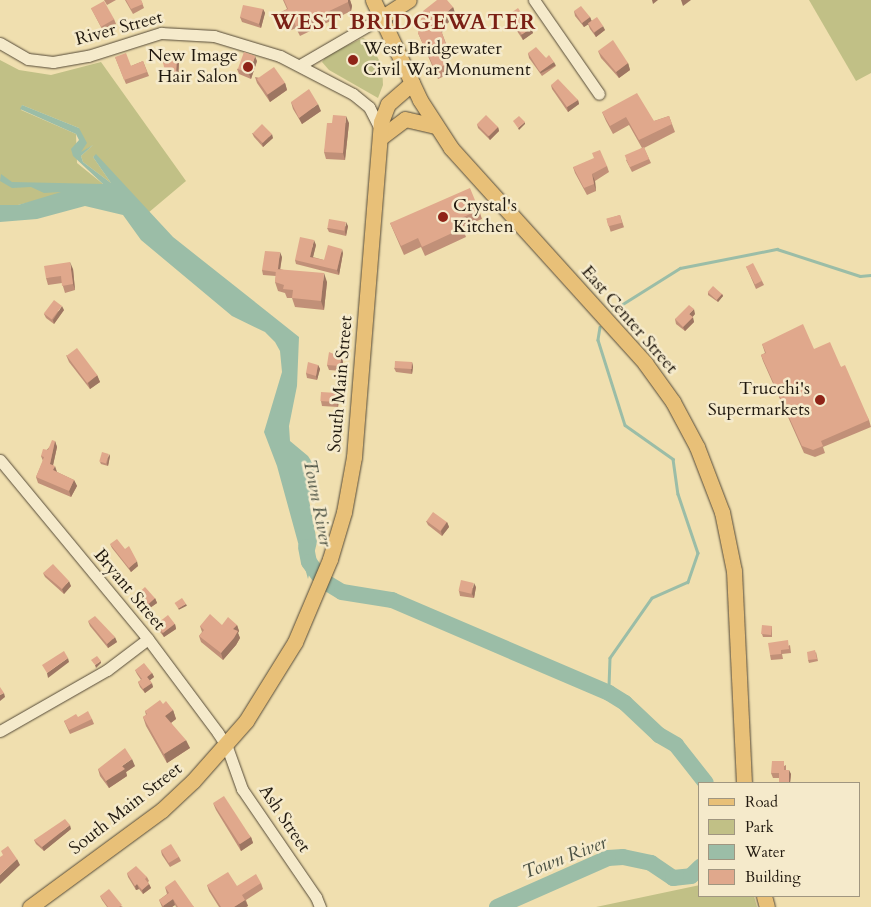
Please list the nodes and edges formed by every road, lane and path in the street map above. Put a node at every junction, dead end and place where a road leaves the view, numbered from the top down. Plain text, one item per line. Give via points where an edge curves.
1 (372, 0) edge
2 (409, 0) edge
3 (534, 0) edge
4 (381, 18) junction
5 (0, 43) edge
6 (300, 65) junction
7 (412, 83) junction
8 (599, 94) dead end
9 (435, 126) junction
10 (380, 134) junction
11 (0, 460) edge
12 (148, 639) junction
13 (0, 731) edge
14 (226, 746) junction
15 (744, 782) edge
16 (30, 907) edge
17 (320, 907) edge

1 - 4 main road, East Center Street
2 - 4 main road
3 - 8 street
4 - 6 street
4 - 7 main road, East Center Street
5 - 6 street, River Street via 16,54 34,60 65,62 155,34 185,32 214,36
6 - 10 street, River Street via 361,100 371,109
7 - 9 main road, East Center Street
7 - 10 main road, South Main Street via 388,104
9 - 10 main road via 405,119
9 - 15 main road, East Center Street via 468,170 645,363 673,402 700,454 722,512 734,570
10 - 14 main road, South Main Street via 354,457 344,512 315,597 269,687
11 - 12 street, Bryant Street
12 - 13 street via 107,670
12 - 14 street, Bryant Street
14 - 16 main road, South Main Street via 162,810
14 - 17 street, Ash Street via 242,789

